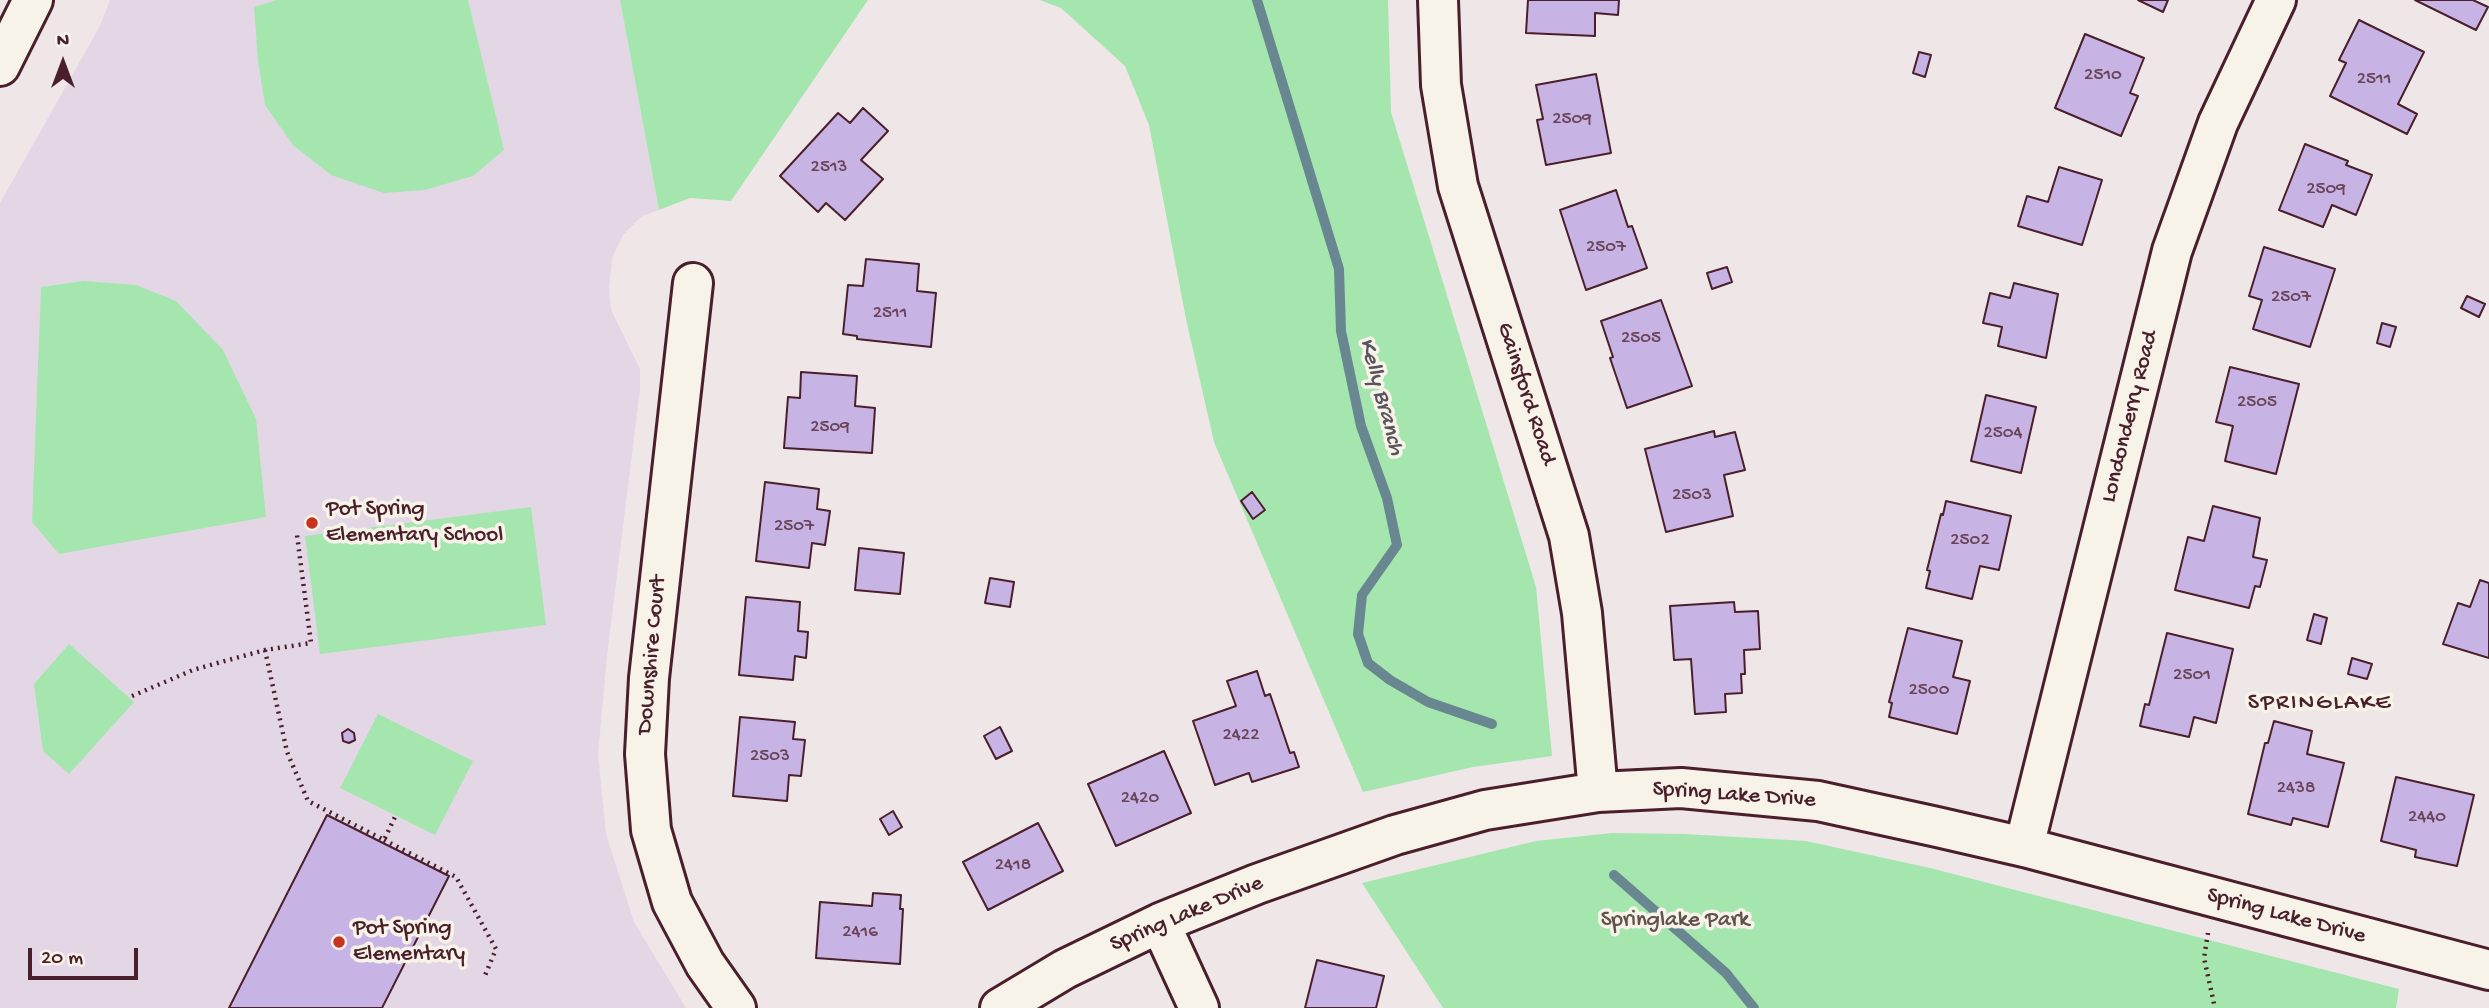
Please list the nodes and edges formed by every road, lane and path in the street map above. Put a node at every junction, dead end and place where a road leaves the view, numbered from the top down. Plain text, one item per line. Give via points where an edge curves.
1 (33, 0) edge
2 (1438, 0) edge
3 (2276, 0) edge
4 (0, 66) edge
5 (693, 283) dead end
6 (297, 535) dead end
7 (265, 650) junction
8 (132, 696) dead end
9 (1598, 792) junction
10 (395, 817) dead end
11 (384, 840) junction
12 (2024, 847) junction
13 (2214, 897) junction
14 (1160, 923) junction
15 (2489, 970) edge
16 (484, 978) dead end
17 (736, 1008) edge
18 (1000, 1008) edge
19 (1199, 1008) edge
20 (2215, 1008) edge

1 - 4 street
2 - 9 street, Gainsford Road via 1441,85 1458,186 1569,536 1582,613
3 - 12 street, Londonderry Road via 2218,124 2172,251
5 - 17 street, Downshire Court via 649,678 645,754 651,830 672,902 705,964
6 - 7 path via 311,643
7 - 8 path via 193,670
7 - 11 path via 287,752 308,801
9 - 12 street, Spring Lake Drive via 1681,788 1818,801
9 - 14 street, Spring Lake Drive via 1485,810 1395,835
10 - 11 path
11 - 16 path via 456,877 496,949
12 - 13 street, Spring Lake Drive
13 - 15 street, Spring Lake Drive
13 - 20 path via 2204,958
14 - 18 street, Spring Lake Drive via 1065,969
14 - 19 street

